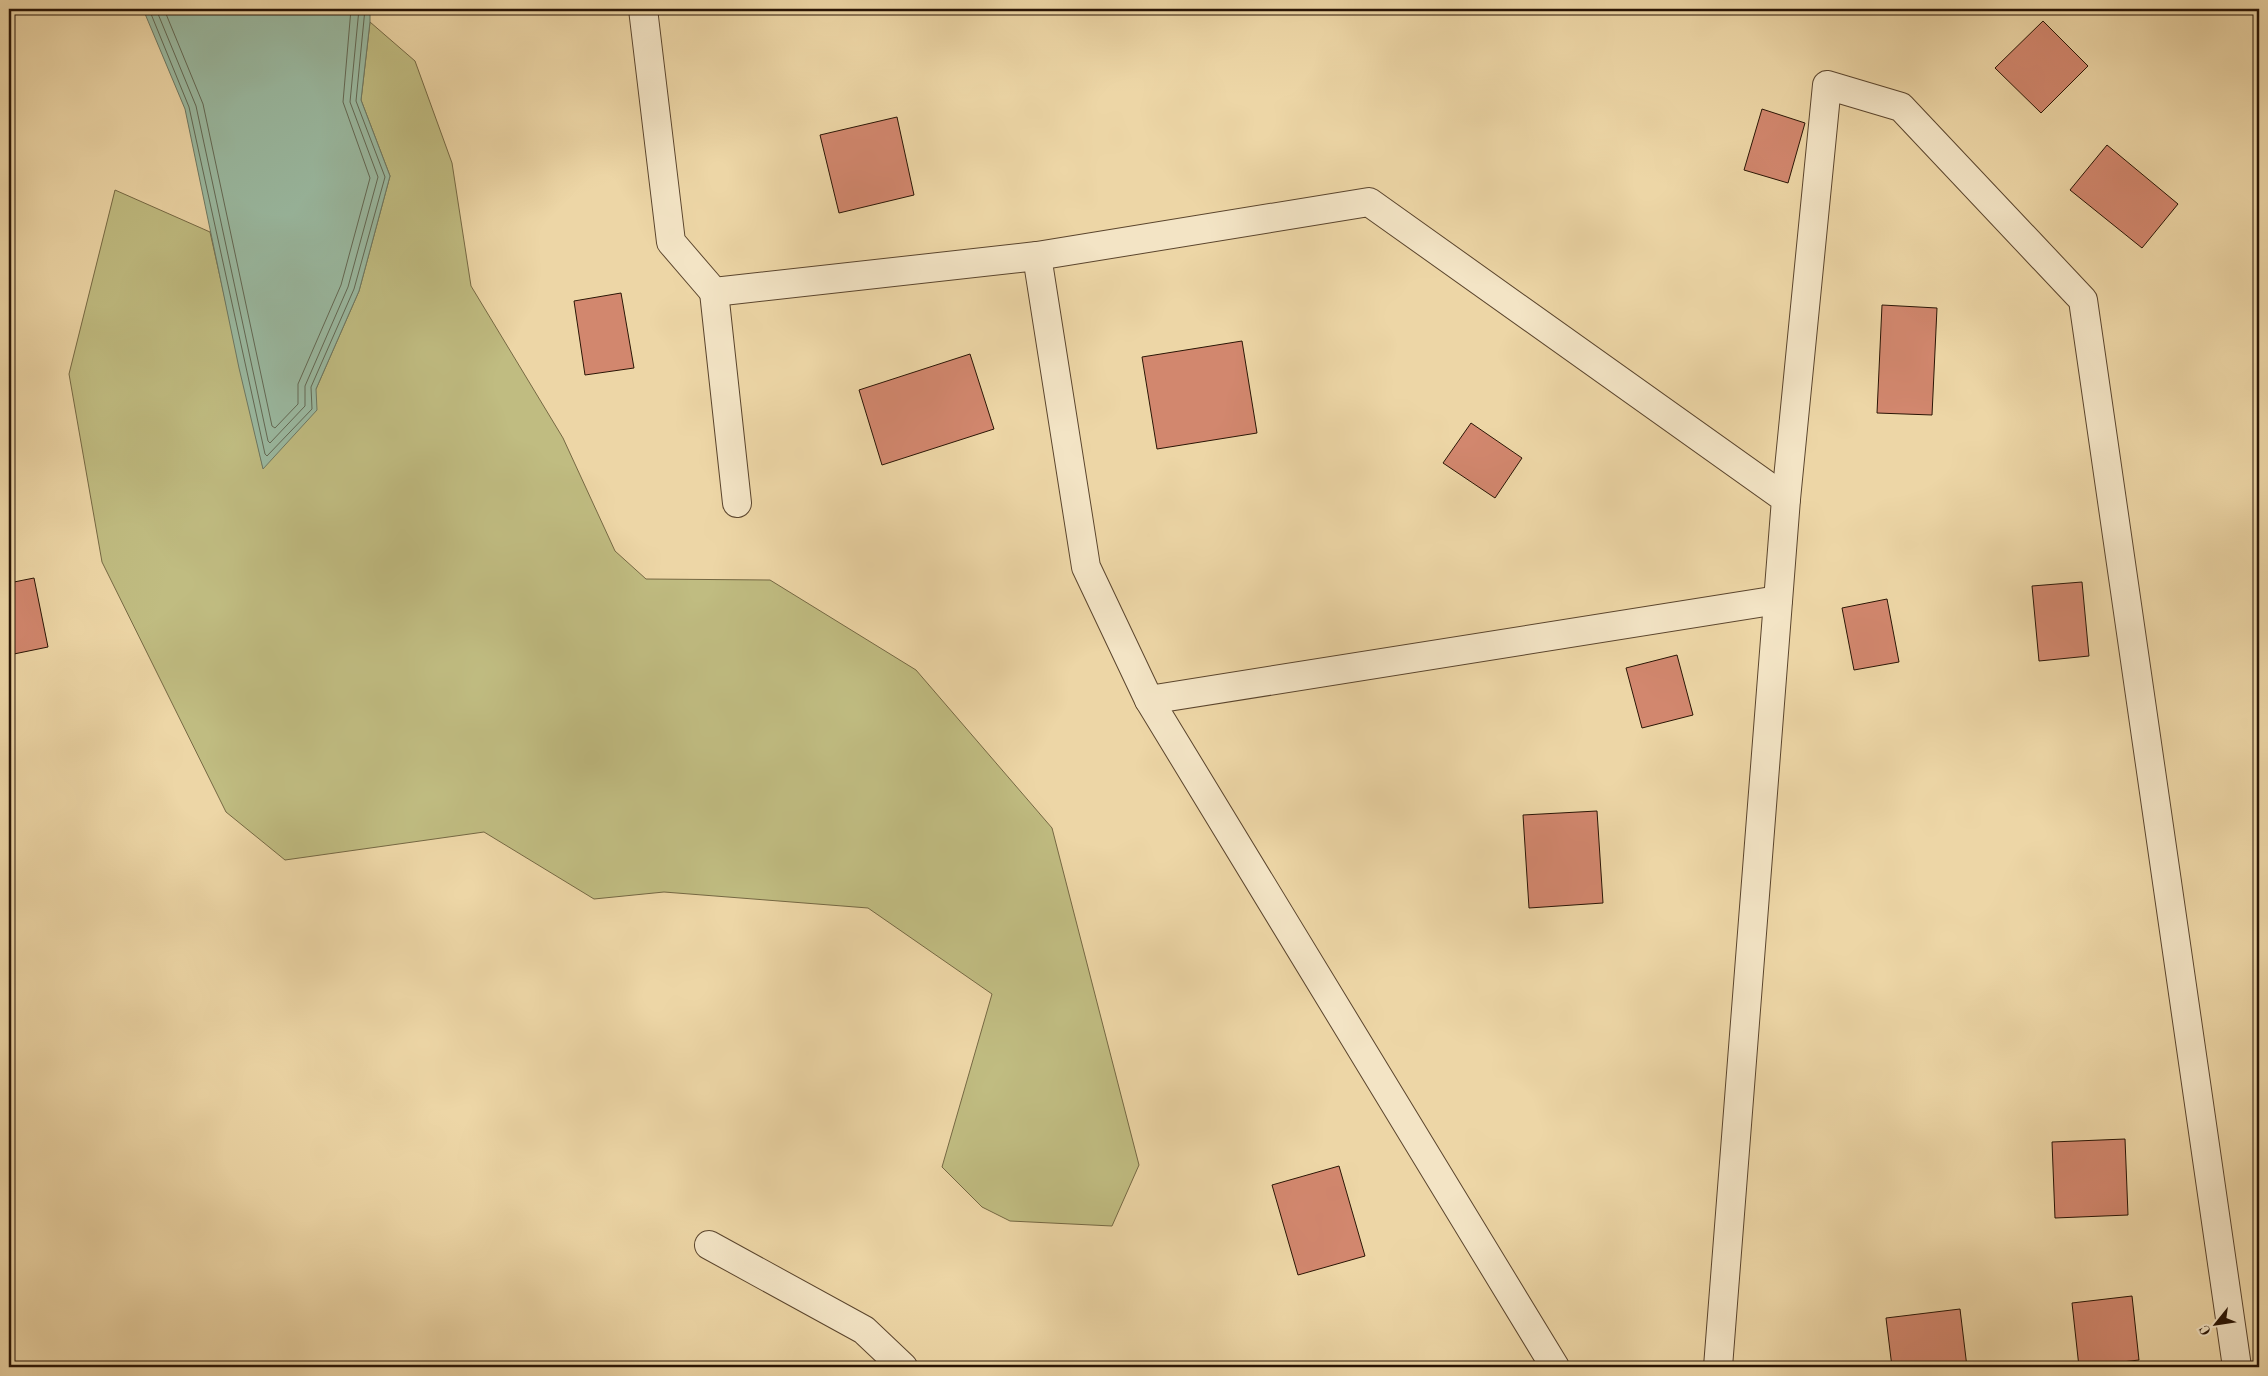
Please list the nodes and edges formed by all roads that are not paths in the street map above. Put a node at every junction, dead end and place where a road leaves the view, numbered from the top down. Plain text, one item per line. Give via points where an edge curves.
1 (643, 9) edge
2 (1036, 256) junction
3 (714, 292) junction
4 (1786, 499) junction
5 (737, 503) dead end
6 (1778, 600) junction
7 (1149, 700) junction
8 (709, 1245) dead end
9 (903, 1367) edge
10 (1555, 1367) edge
11 (1718, 1367) edge
12 (2236, 1367) edge

1 - 3 street via 671,242
2 - 3 street
2 - 4 street via 1369,202
2 - 7 street via 1086,567
3 - 5 street
4 - 6 street
4 - 12 street via 1827,85 1901,107 2083,300
6 - 7 street
6 - 11 street
7 - 10 street
8 - 9 street via 864,1330

